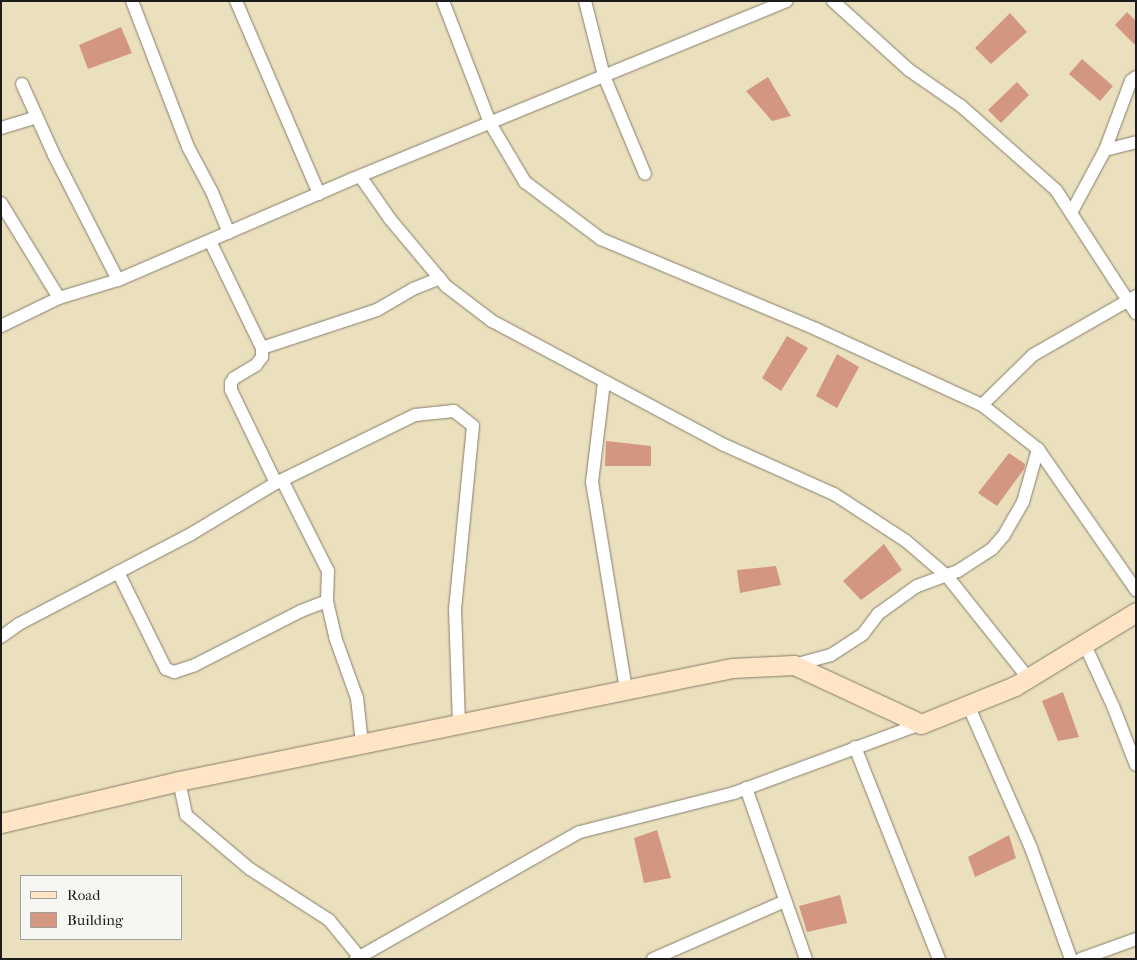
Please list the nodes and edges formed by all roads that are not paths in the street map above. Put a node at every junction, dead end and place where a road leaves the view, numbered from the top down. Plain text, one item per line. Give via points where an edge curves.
1 (132, 1) edge
2 (236, 1) edge
3 (443, 1) edge
4 (585, 1) edge
5 (788, 1) edge
6 (833, 1) edge
7 (604, 76) junction
8 (1136, 77) edge
9 (22, 84) dead end
10 (36, 117) junction
11 (490, 123) junction
12 (1, 128) edge
13 (1136, 142) edge
14 (1105, 150) junction
15 (645, 174) dead end
16 (360, 176) junction
17 (319, 194) junction
18 (1, 203) edge
19 (1071, 213) junction
20 (229, 233) junction
21 (210, 241) junction
22 (440, 278) junction
23 (118, 280) junction
24 (59, 298) junction
25 (1132, 299) edge
26 (1136, 313) edge
27 (1, 326) edge
28 (262, 348) junction
29 (604, 382) junction
30 (982, 405) junction
31 (1038, 449) junction
32 (279, 482) junction
33 (118, 572) junction
34 (947, 576) junction
35 (1136, 590) edge
36 (327, 602) junction
37 (1136, 612) edge
38 (1, 636) edge
39 (1084, 644) junction
40 (794, 665) junction
41 (1028, 678) junction
42 (626, 689) junction
43 (968, 705) junction
44 (459, 724) junction
45 (922, 724) junction
46 (362, 743) junction
47 (855, 747) junction
48 (1136, 765) edge
49 (179, 781) junction
50 (746, 788) junction
51 (1, 823) edge
52 (785, 901) junction
53 (1136, 939) edge
54 (359, 958) edge
55 (653, 959) edge
56 (806, 959) edge
57 (939, 959) edge
58 (1071, 959) edge
59 (1080, 959) edge

1 - 20 street via 188,147
2 - 17 street
3 - 11 street
4 - 7 street
5 - 7 street
6 - 19 street via 909,70 961,106 1056,190
7 - 11 street
7 - 15 street
8 - 14 street via 1131,81
9 - 10 street
10 - 12 street
10 - 23 street
11 - 16 street
11 - 30 street via 525,182 601,239 816,329
13 - 14 street
14 - 19 street
16 - 17 street
16 - 22 street via 390,219
17 - 20 street
18 - 24 street
19 - 25 street
20 - 21 street
21 - 23 street
21 - 28 street
22 - 28 street via 413,288 377,310
22 - 29 street via 492,321
23 - 24 street
24 - 27 street
25 - 26 street
25 - 30 street via 1033,355
28 - 32 street via 262,357 256,365 231,383
29 - 34 street via 722,444 834,494 906,541
29 - 42 street via 592,482
30 - 31 street
31 - 34 street via 1023,502 1004,535 992,549
31 - 35 street
32 - 33 street
32 - 36 street via 328,571
32 - 44 street via 415,415 454,411 473,426 454,609
33 - 36 street via 166,670 174,672 195,665 301,611
33 - 38 street
34 - 40 street via 917,586 878,614 863,634 837,651
34 - 41 street
36 - 46 street via 335,637 358,698
37 - 39 street
39 - 41 street
39 - 48 street
40 - 42 street via 732,668
40 - 45 street
41 - 43 street
42 - 44 street
43 - 45 street
43 - 58 street via 1032,848
44 - 46 street
45 - 47 street
46 - 49 street
47 - 50 street
47 - 57 street
49 - 51 street
49 - 54 street via 186,815 250,869 329,920
50 - 52 street
50 - 54 street via 580,832
52 - 55 street
52 - 56 street
53 - 59 street

